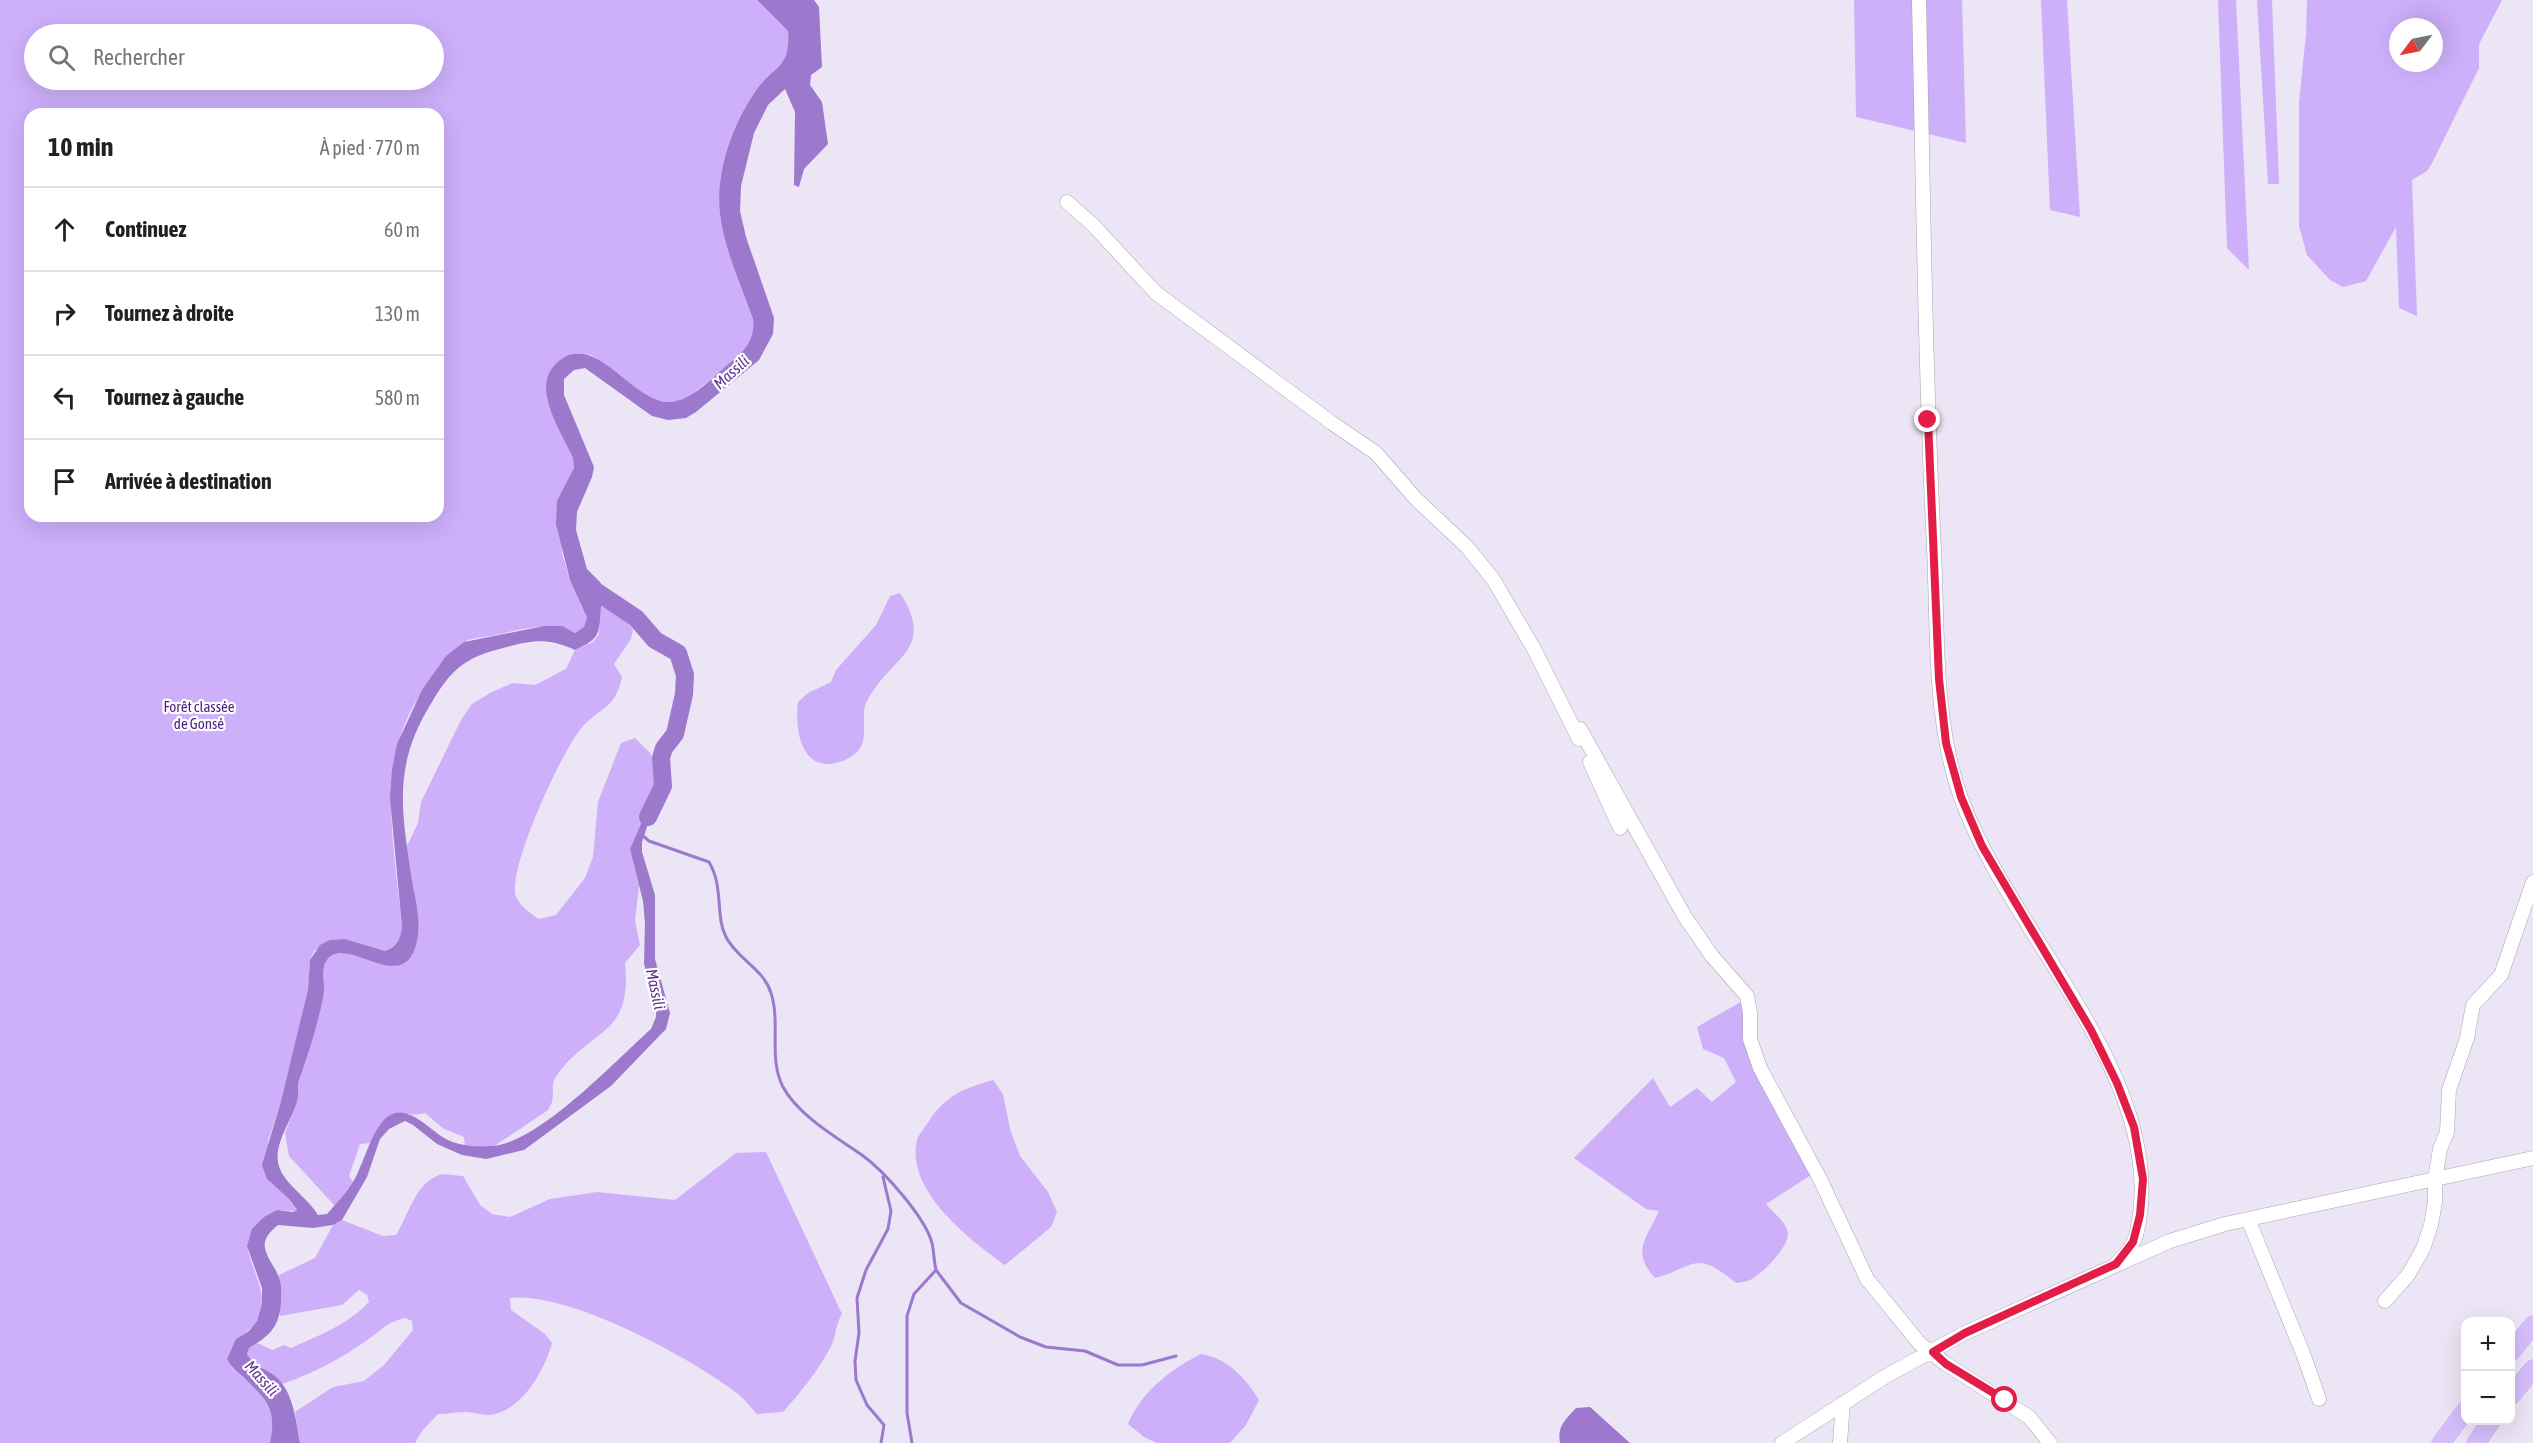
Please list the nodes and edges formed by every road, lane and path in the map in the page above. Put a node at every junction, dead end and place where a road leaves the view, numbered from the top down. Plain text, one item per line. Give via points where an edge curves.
1 (1918, 0) edge
2 (1067, 202) dead end
3 (1580, 729) dead end
4 (1620, 828) dead end
5 (2533, 882) edge
6 (2533, 1158) edge
7 (2435, 1179) junction
8 (2248, 1220) junction
9 (2116, 1264) junction
10 (2385, 1301) dead end
11 (2533, 1325) edge
12 (2515, 1348) edge
13 (1933, 1352) junction
14 (2533, 1369) edge
15 (2515, 1392) edge
16 (2319, 1399) dead end
17 (1843, 1403) junction
18 (2461, 1417) edge
19 (2489, 1425) edge
20 (1782, 1443) edge
21 (1840, 1443) edge
22 (2050, 1443) edge
23 (2442, 1443) edge
24 (2476, 1443) edge

1 - 9 street via 1929,443 1939,679 1946,743 1961,797 1982,846 2091,1030 2134,1127 2143,1179 2140,1215 2133,1242
2 - 4 street via 1156,292 1376,453 1415,498 1467,547 1493,579 1534,649
3 - 13 street via 1685,917 1747,996 1750,1039 1760,1068 1820,1179 1867,1279 1920,1344
5 - 7 street via 2501,975 2474,1005 2449,1090 2447,1132
6 - 7 street
7 - 8 street
7 - 10 street via 2435,1202 2423,1249 2408,1275
8 - 9 street via 2170,1241
8 - 16 street
9 - 13 street via 1965,1333
11 - 12 highway
13 - 17 street
13 - 22 street via 2029,1418
14 - 15 highway
17 - 20 street
17 - 21 street
18 - 23 highway
19 - 24 highway

